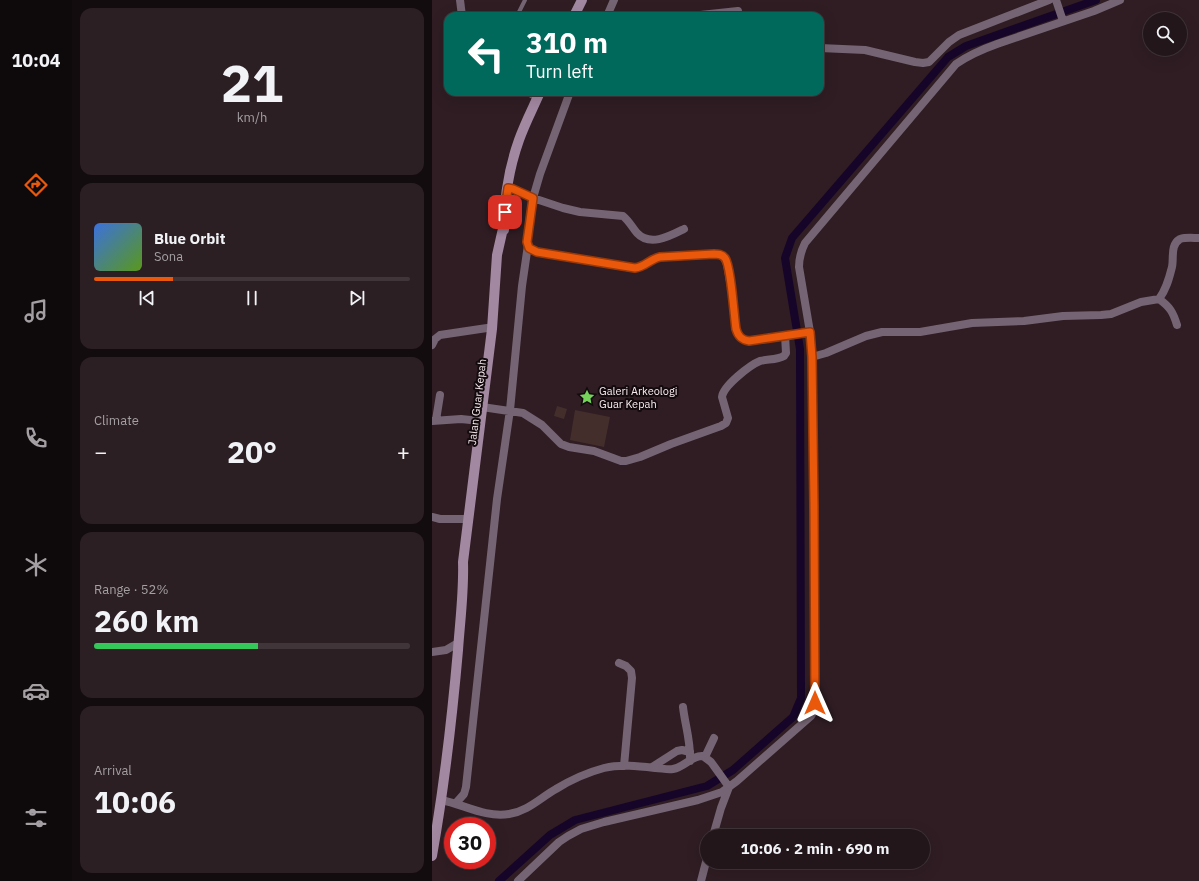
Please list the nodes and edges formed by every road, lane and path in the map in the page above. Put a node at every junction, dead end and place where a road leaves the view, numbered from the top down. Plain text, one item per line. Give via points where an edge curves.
1 (460, 0) edge
2 (525, 0) edge
3 (582, 0) edge
4 (614, 0) edge
5 (1120, 0) edge
6 (1054, 1) edge
7 (738, 11) dead end
8 (462, 12) edge
9 (519, 12) edge
10 (576, 12) edge
11 (609, 12) edge
12 (729, 12) edge
13 (1062, 18) junction
14 (824, 48) edge
15 (534, 96) edge
16 (569, 96) edge
17 (511, 188) junction
18 (530, 197) junction
19 (504, 224) junction
20 (684, 229) dead end
21 (1199, 238) edge
22 (528, 245) junction
23 (1159, 299) junction
24 (1177, 325) dead end
25 (492, 329) junction
26 (807, 333) junction
27 (788, 335) junction
28 (432, 345) edge
29 (812, 357) junction
30 (440, 395) dead end
31 (488, 408) junction
32 (507, 410) junction
33 (434, 420) edge
34 (480, 421) junction
35 (432, 517) edge
36 (469, 519) junction
37 (463, 581) junction
38 (458, 643) junction
39 (432, 652) edge
40 (619, 663) dead end
41 (683, 707) dead end
42 (714, 738) dead end
43 (690, 752) junction
44 (705, 757) junction
45 (690, 761) junction
46 (624, 766) junction
47 (652, 768) junction
48 (729, 787) junction
49 (441, 800) junction
50 (456, 803) junction
51 (436, 812) edge
52 (715, 829) edge
53 (432, 856) edge
54 (704, 869) edge
55 (518, 881) edge
56 (701, 881) edge

1 - 8 street
2 - 9 lane
3 - 10 main road
4 - 11 street
5 - 13 street via 1094,11
6 - 13 street
6 - 14 street via 959,35 929,62 915,62 865,50
7 - 12 street
13 - 26 street via 982,49 956,64 805,243 799,268
15 - 17 main road, Jalan Guar Kepah via 512,163
16 - 18 street
17 - 18 street
17 - 19 main road, Jalan Guar Kepah
18 - 20 street via 569,210 622,216 642,238 648,240 662,238
18 - 22 street
19 - 25 main road, Jalan Guar Kepah via 497,255
19 - 31 main road, Jalan Guar Kepah via 504,255
21 - 23 street via 1184,238 1175,244 1172,267
22 - 27 street via 537,252 632,268 644,266 654,258 660,257 721,255 727,264 738,336 749,341
22 - 32 street
23 - 24 street via 1171,309
23 - 29 street via 1141,302 1110,314 972,323 920,332 882,332
25 - 28 street via 440,335
25 - 31 main road, Jalan Guar Kepah
26 - 27 street
26 - 29 street
27 - 32 street via 784,356 757,362 726,388 722,397 728,418 726,423 634,459 621,461 594,451 565,446 538,422 523,413
29 - 48 street via 814,711 804,723
30 - 33 street
31 - 32 street
31 - 34 main road, Jalan Guar Kepah
31 - 37 main road, Jalan Guar Kepah via 469,564
32 - 50 street via 466,787
33 - 34 street
34 - 36 main road, Jalan Guar Kepah
35 - 36 street
36 - 37 main road, Jalan Guar Kepah
37 - 38 main road, Jalan Guar Kepah
38 - 39 street via 446,650
38 - 49 main road, Jalan Guar Kepah
40 - 46 street via 631,671 632,678
41 - 43 street
42 - 44 street
43 - 45 street
43 - 47 street via 677,750
44 - 45 street via 699,756
44 - 48 street
45 - 47 street via 672,769
46 - 47 street
46 - 50 street via 603,768 574,780 557,788 531,807 513,814 491,814
48 - 52 street
48 - 55 street via 706,798 581,829 554,847
49 - 50 street
49 - 51 main road, Jalan Guar Kepah
51 - 53 main road, Jalan Guar Kepah
54 - 56 street

